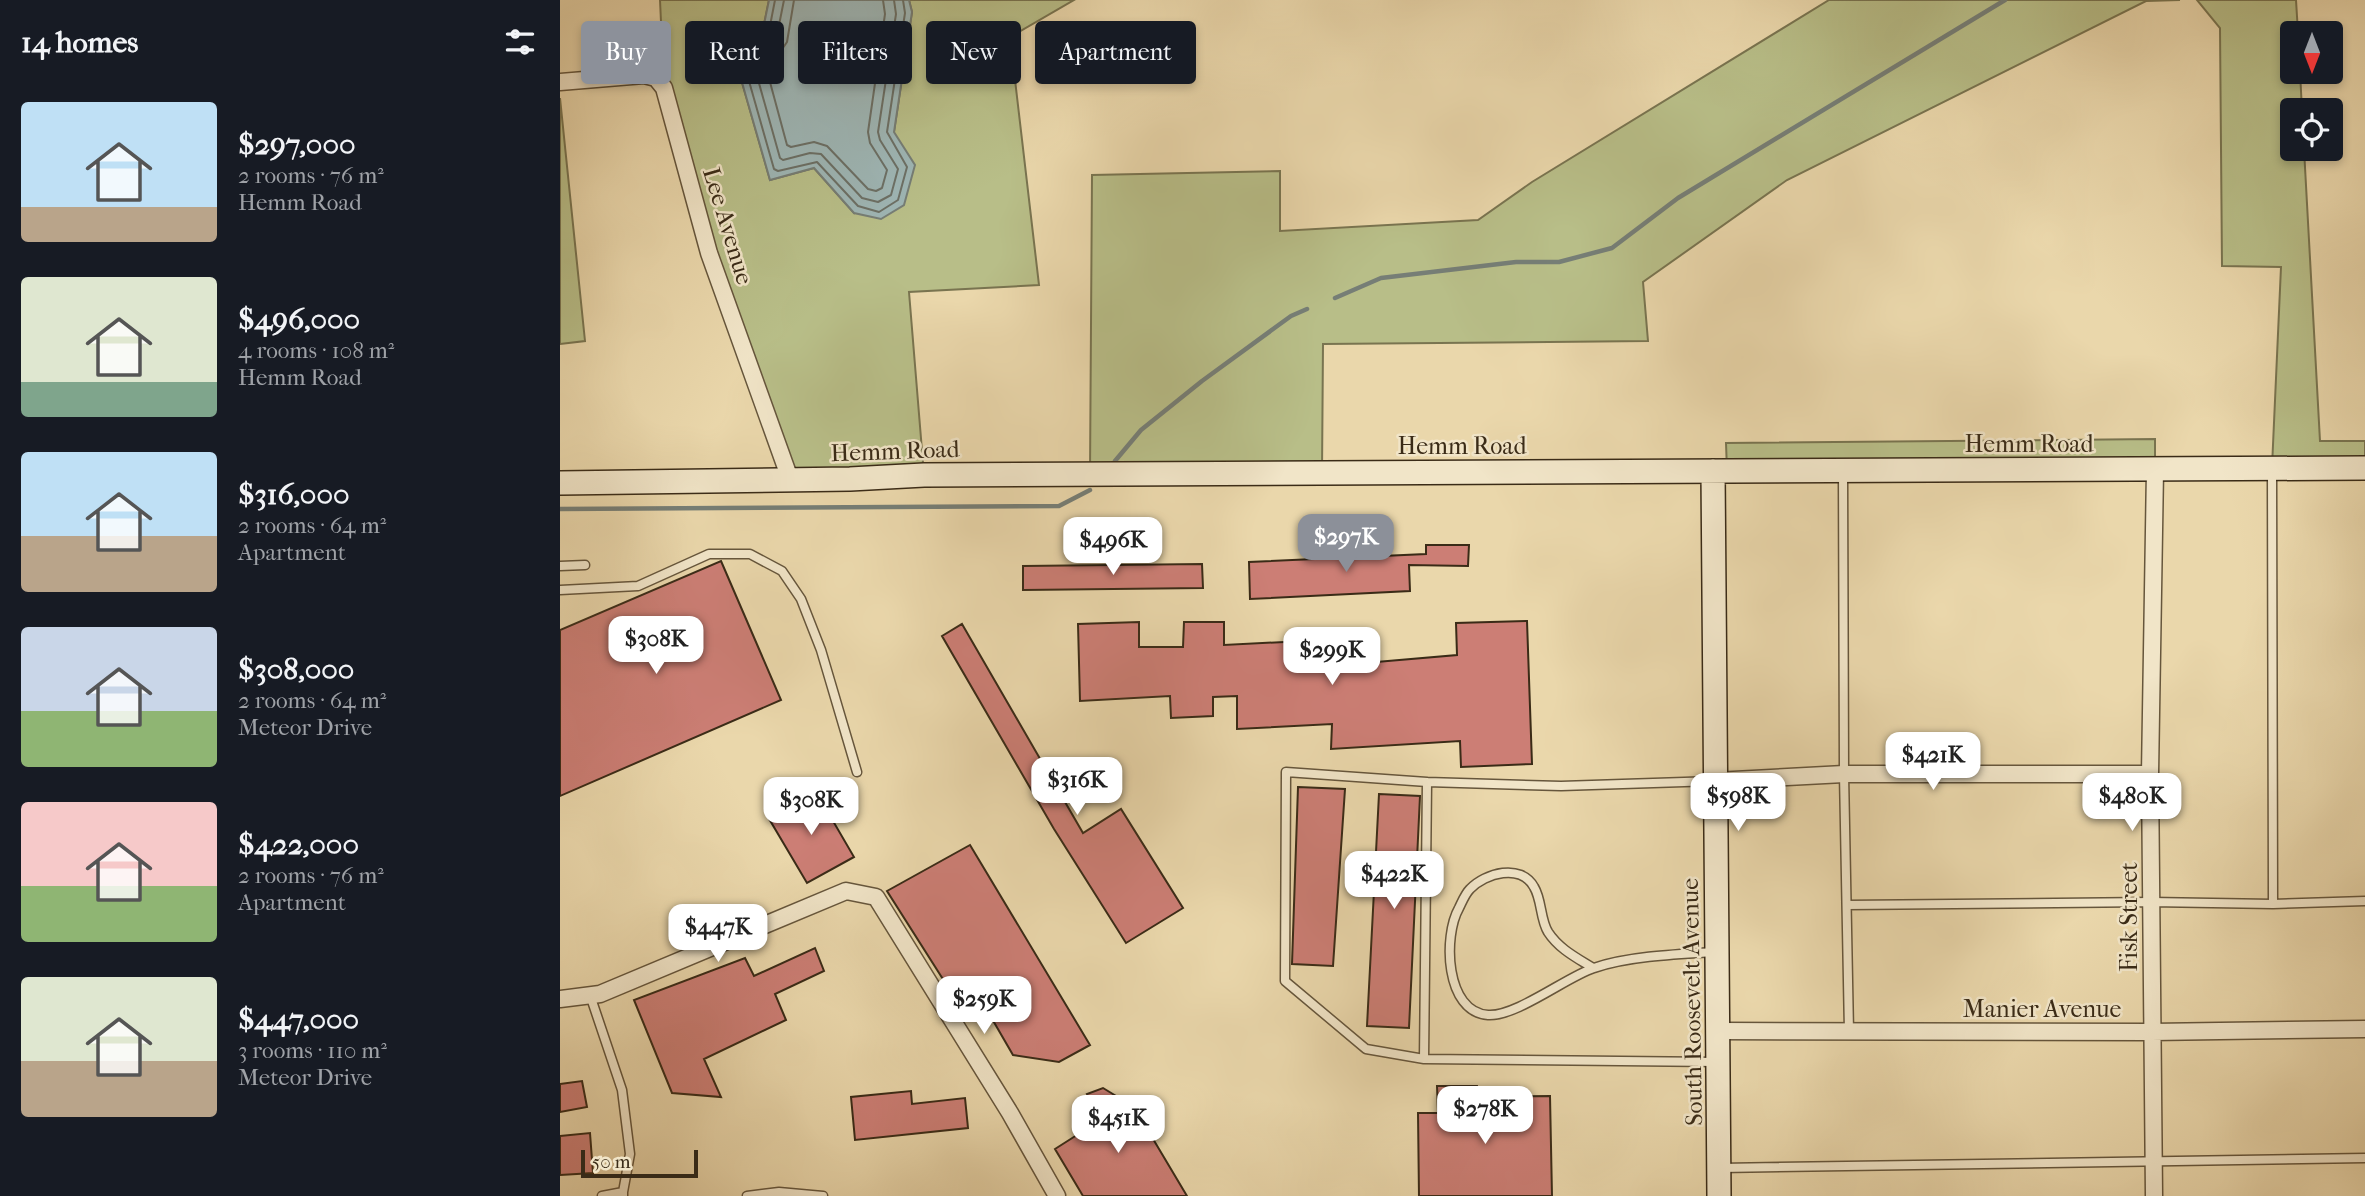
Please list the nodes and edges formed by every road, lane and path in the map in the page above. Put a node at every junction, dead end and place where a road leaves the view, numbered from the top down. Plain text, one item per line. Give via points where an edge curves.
1 (560, 82) edge
2 (2272, 467) junction
3 (2365, 468) edge
4 (2155, 470) junction
5 (1713, 471) junction
6 (1843, 471) junction
7 (790, 479) junction
8 (560, 483) edge
9 (585, 565) dead end
10 (560, 566) edge
11 (560, 590) edge
12 (857, 772) dead end
13 (1844, 774) junction
14 (2150, 774) junction
15 (1715, 781) junction
16 (1427, 782) junction
17 (2365, 901) edge
18 (2151, 902) junction
19 (2273, 904) junction
20 (1847, 905) junction
21 (1718, 951) junction
22 (1594, 968) junction
23 (590, 995) junction
24 (560, 999) edge
25 (2365, 1029) edge
26 (1720, 1031) junction
27 (1849, 1032) junction
28 (2152, 1032) junction
29 (1424, 1059) junction
30 (1720, 1062) junction
31 (2365, 1158) edge
32 (2153, 1162) junction
33 (1719, 1168) junction
34 (623, 1194) edge
35 (602, 1196) edge
36 (747, 1196) edge
37 (823, 1196) edge
38 (1057, 1196) edge
39 (1719, 1196) edge
40 (2154, 1196) edge

1 - 7 street, Lee Avenue via 644,75 656,78 664,88 709,253
2 - 3 street, Hemm Road
2 - 4 street, Hemm Road
2 - 19 lane
4 - 6 street, Hemm Road
4 - 14 street, Fisk Street
5 - 6 street, Hemm Road
5 - 7 street, Hemm Road
5 - 15 street, South Roosevelt Avenue
6 - 13 lane
7 - 8 street, Hemm Road
9 - 10 lane
11 - 12 lane via 638,586 709,554 750,554 782,571 801,599 816,637
13 - 14 street
13 - 15 street
13 - 20 lane
14 - 18 street, Fisk Street
15 - 16 lane via 1561,786
15 - 21 street, South Roosevelt Avenue
16 - 29 lane
16 - 29 lane via 1286,772 1285,981 1366,1049
17 - 19 lane
18 - 19 lane
18 - 20 lane
18 - 28 street, Fisk Street
20 - 27 lane
21 - 22 lane
21 - 26 street, South Roosevelt Avenue
22 - 22 lane via 1509,1010 1490,1015 1477,1012 1455,989 1453,919 1469,889 1487,878 1505,872 1524,876 1534,886 1547,931 1566,952
23 - 24 street
23 - 34 lane via 622,1090 630,1154
23 - 38 street via 846,891 876,897
25 - 28 street, Manier Avenue
26 - 27 street, Manier Avenue
26 - 30 street, South Roosevelt Avenue
27 - 28 street, Manier Avenue
28 - 32 street, Fisk Street
29 - 30 lane
30 - 33 street, South Roosevelt Avenue
31 - 32 lane
32 - 33 lane
32 - 40 street, Fisk Street
33 - 39 street, South Roosevelt Avenue
34 - 35 lane
36 - 37 lane via 779,1192

